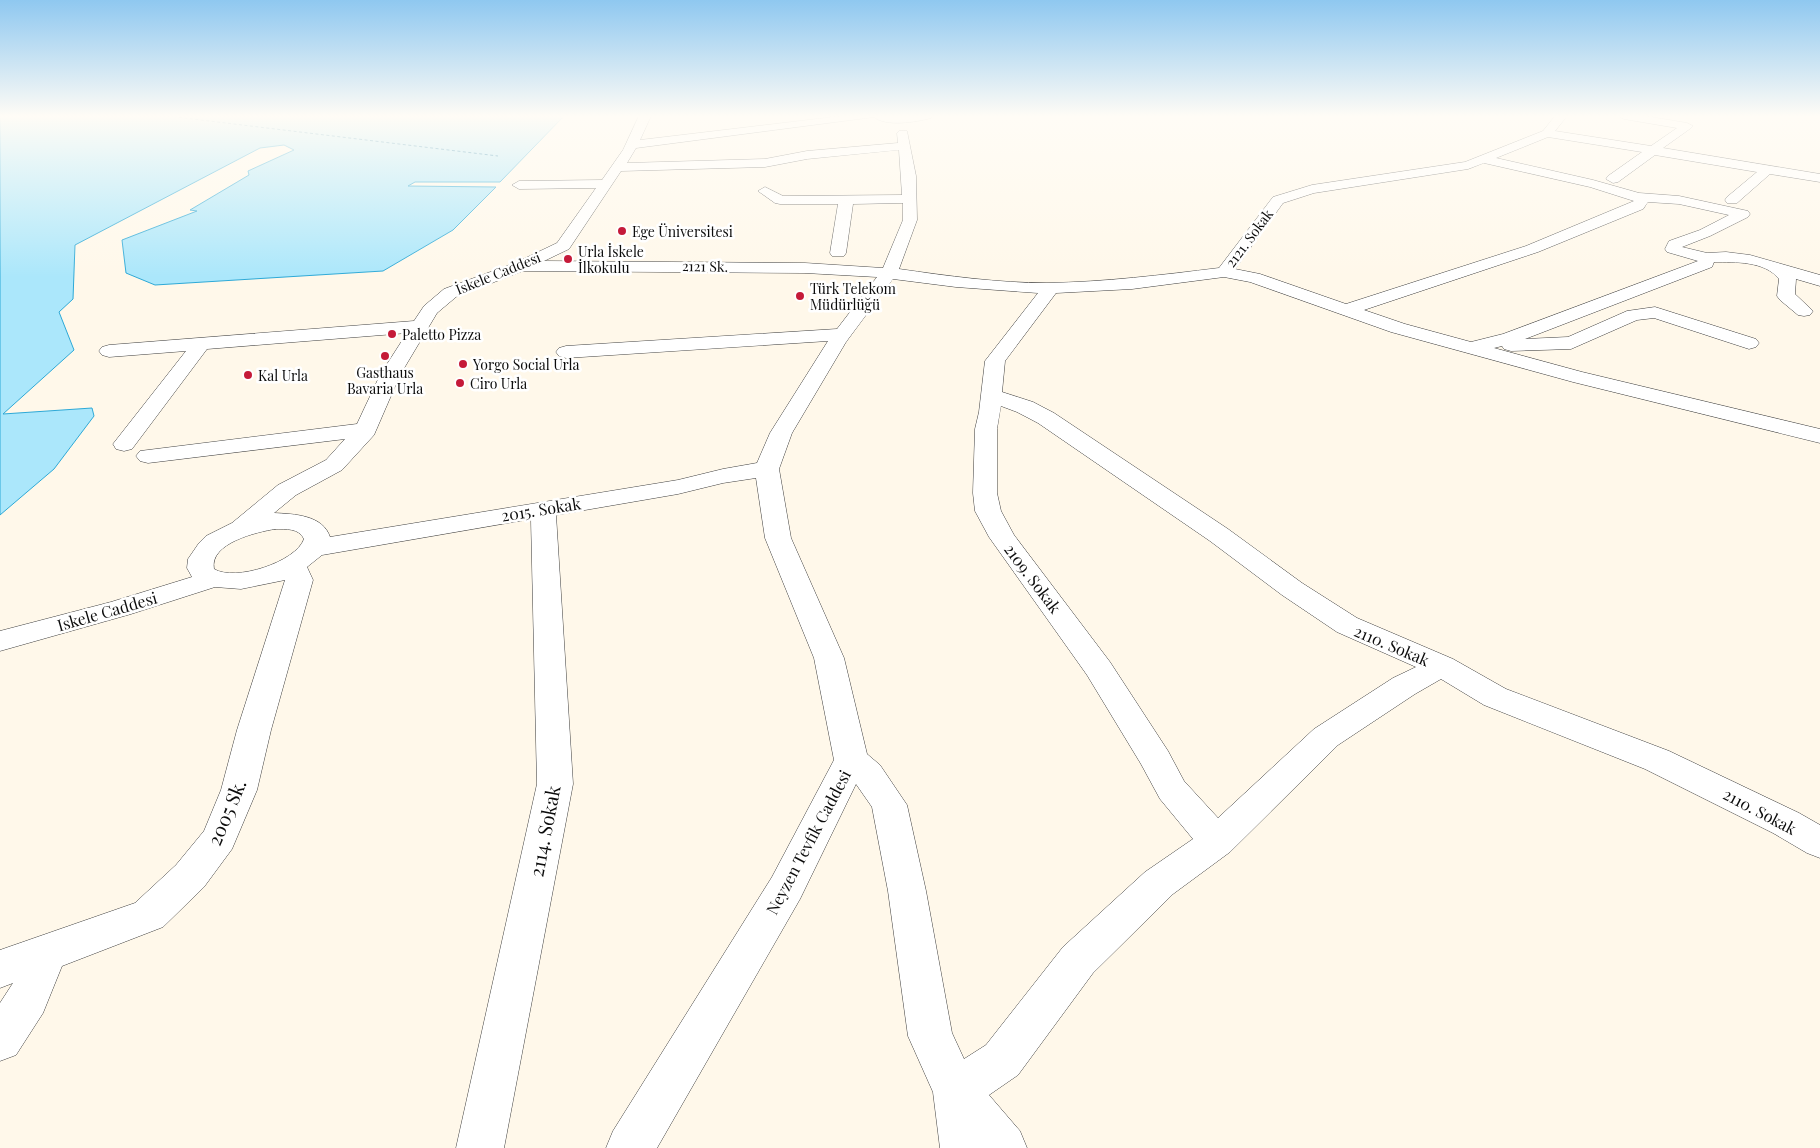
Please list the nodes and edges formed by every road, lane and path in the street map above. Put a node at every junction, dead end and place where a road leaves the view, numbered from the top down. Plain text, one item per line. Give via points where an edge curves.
1 (616, 170) edge
2 (908, 170) edge
3 (1438, 170) edge
4 (1526, 170) edge
5 (1626, 170) edge
6 (1766, 170) joint
7 (1613, 178) dead end
8 (1820, 178) edge
9 (519, 184) dead end
10 (606, 184) junction
11 (765, 191) dead end
12 (1639, 197) junction
13 (910, 199) junction
14 (846, 200) junction
15 (1732, 200) dead end
16 (838, 253) dead end
17 (1707, 258) junction
18 (1769, 265) junction
19 (521, 266) junction
20 (1224, 272) junction
21 (888, 273) junction
22 (1820, 281) edge
23 (1046, 288) junction
24 (1346, 310) junction
25 (1804, 311) dead end
26 (420, 326) junction
27 (842, 334) junction
28 (202, 343) junction
29 (1749, 343) dead end
30 (1477, 346) junction
31 (109, 351) dead end
32 (566, 352) dead end
33 (992, 396) junction
34 (366, 430) junction
35 (1820, 436) edge
36 (124, 444) dead end
37 (148, 456) dead end
38 (767, 470) junction
39 (543, 509) junction
40 (242, 528) junction
41 (303, 557) junction
42 (213, 579) junction
43 (0, 641) edge
44 (1442, 666) junction
45 (851, 760) junction
46 (1217, 842) junction
47 (1820, 844) edge
48 (46, 954) junction
49 (0, 969) edge
50 (0, 1040) edge
51 (956, 1091) junction
52 (480, 1148) edge
53 (630, 1148) edge
54 (964, 1148) edge
55 (1003, 1148) edge

1 - 10 street, İskele Caddesi
2 - 13 street, Neyzen Tevfik Caddesi
3 - 20 street, 2121. Sokak via 1312,189 1278,200
4 - 12 street
5 - 7 street
6 - 8 street
6 - 15 street
9 - 10 street
10 - 19 street, İskele Caddesi via 563,246
11 - 14 street via 780,200
12 - 17 street via 1679,200 1743,214 1675,244 1673,249
12 - 24 street via 1642,200 1638,206 1532,249
13 - 14 street
13 - 21 street, Neyzen Tevfik Caddesi via 910,220
14 - 16 street
17 - 18 street via 1736,257
17 - 30 street via 1706,264 1677,277 1510,338
18 - 22 street
18 - 25 street via 1786,275 1786,296
19 - 21 street, 2121 Sk. via 805,268
19 - 26 street, İskele Caddesi via 450,293 430,310
20 - 23 street, 2121. Sokak via 1132,284
20 - 24 street via 1264,281
21 - 23 street, 2121. Sokak via 956,282
21 - 27 street, Neyzen Tevfik Caddesi
23 - 33 street, 2109. Sokak via 1043,299 995,361
24 - 30 street via 1398,328
26 - 28 street
26 - 34 street, İskele Caddesi via 390,375
27 - 32 street
27 - 38 street, Neyzen Tevfik Caddesi via 781,433
28 - 31 street
28 - 36 street
29 - 30 street via 1655,312 1633,315 1571,342
30 - 35 street via 1580,378
33 - 44 street, 2110. Sokak via 1026,407 1046,418 1347,625
33 - 46 street, 2109. Sokak via 986,429 985,493 988,510 1002,537 1099,669 1172,790
34 - 37 street
34 - 40 street, İskele Caddesi via 334,465 288,490
38 - 39 street, 2015. Sokak
38 - 45 street, Neyzen Tevfik Caddesi via 778,538 829,658
39 - 41 street, 2015. Sokak
39 - 52 street, 2114. Sokak via 555,784
40 - 41 street, 2005 Sk. via 275,521 302,522 311,526 317,532 318,540
40 - 42 street via 205,551 200,568
41 - 42 street, 2015. Sokak via 269,575 243,580
41 - 48 street, 2005 Sk. via 239,790 219,839 190,876 149,915
42 - 43 street, Iskele Caddesi
44 - 46 street via 1404,686 1326,737
44 - 47 street, 2110. Sokak via 1495,697 1705,782
45 - 51 street via 868,774 889,805 907,891 930,1036
45 - 53 street, Neyzen Tevfik Caddesi via 786,888
46 - 51 street via 1159,882 1078,960 1002,1060
48 - 49 street, 2005 Sk.
48 - 50 street via 28,999
51 - 54 street
51 - 55 street

